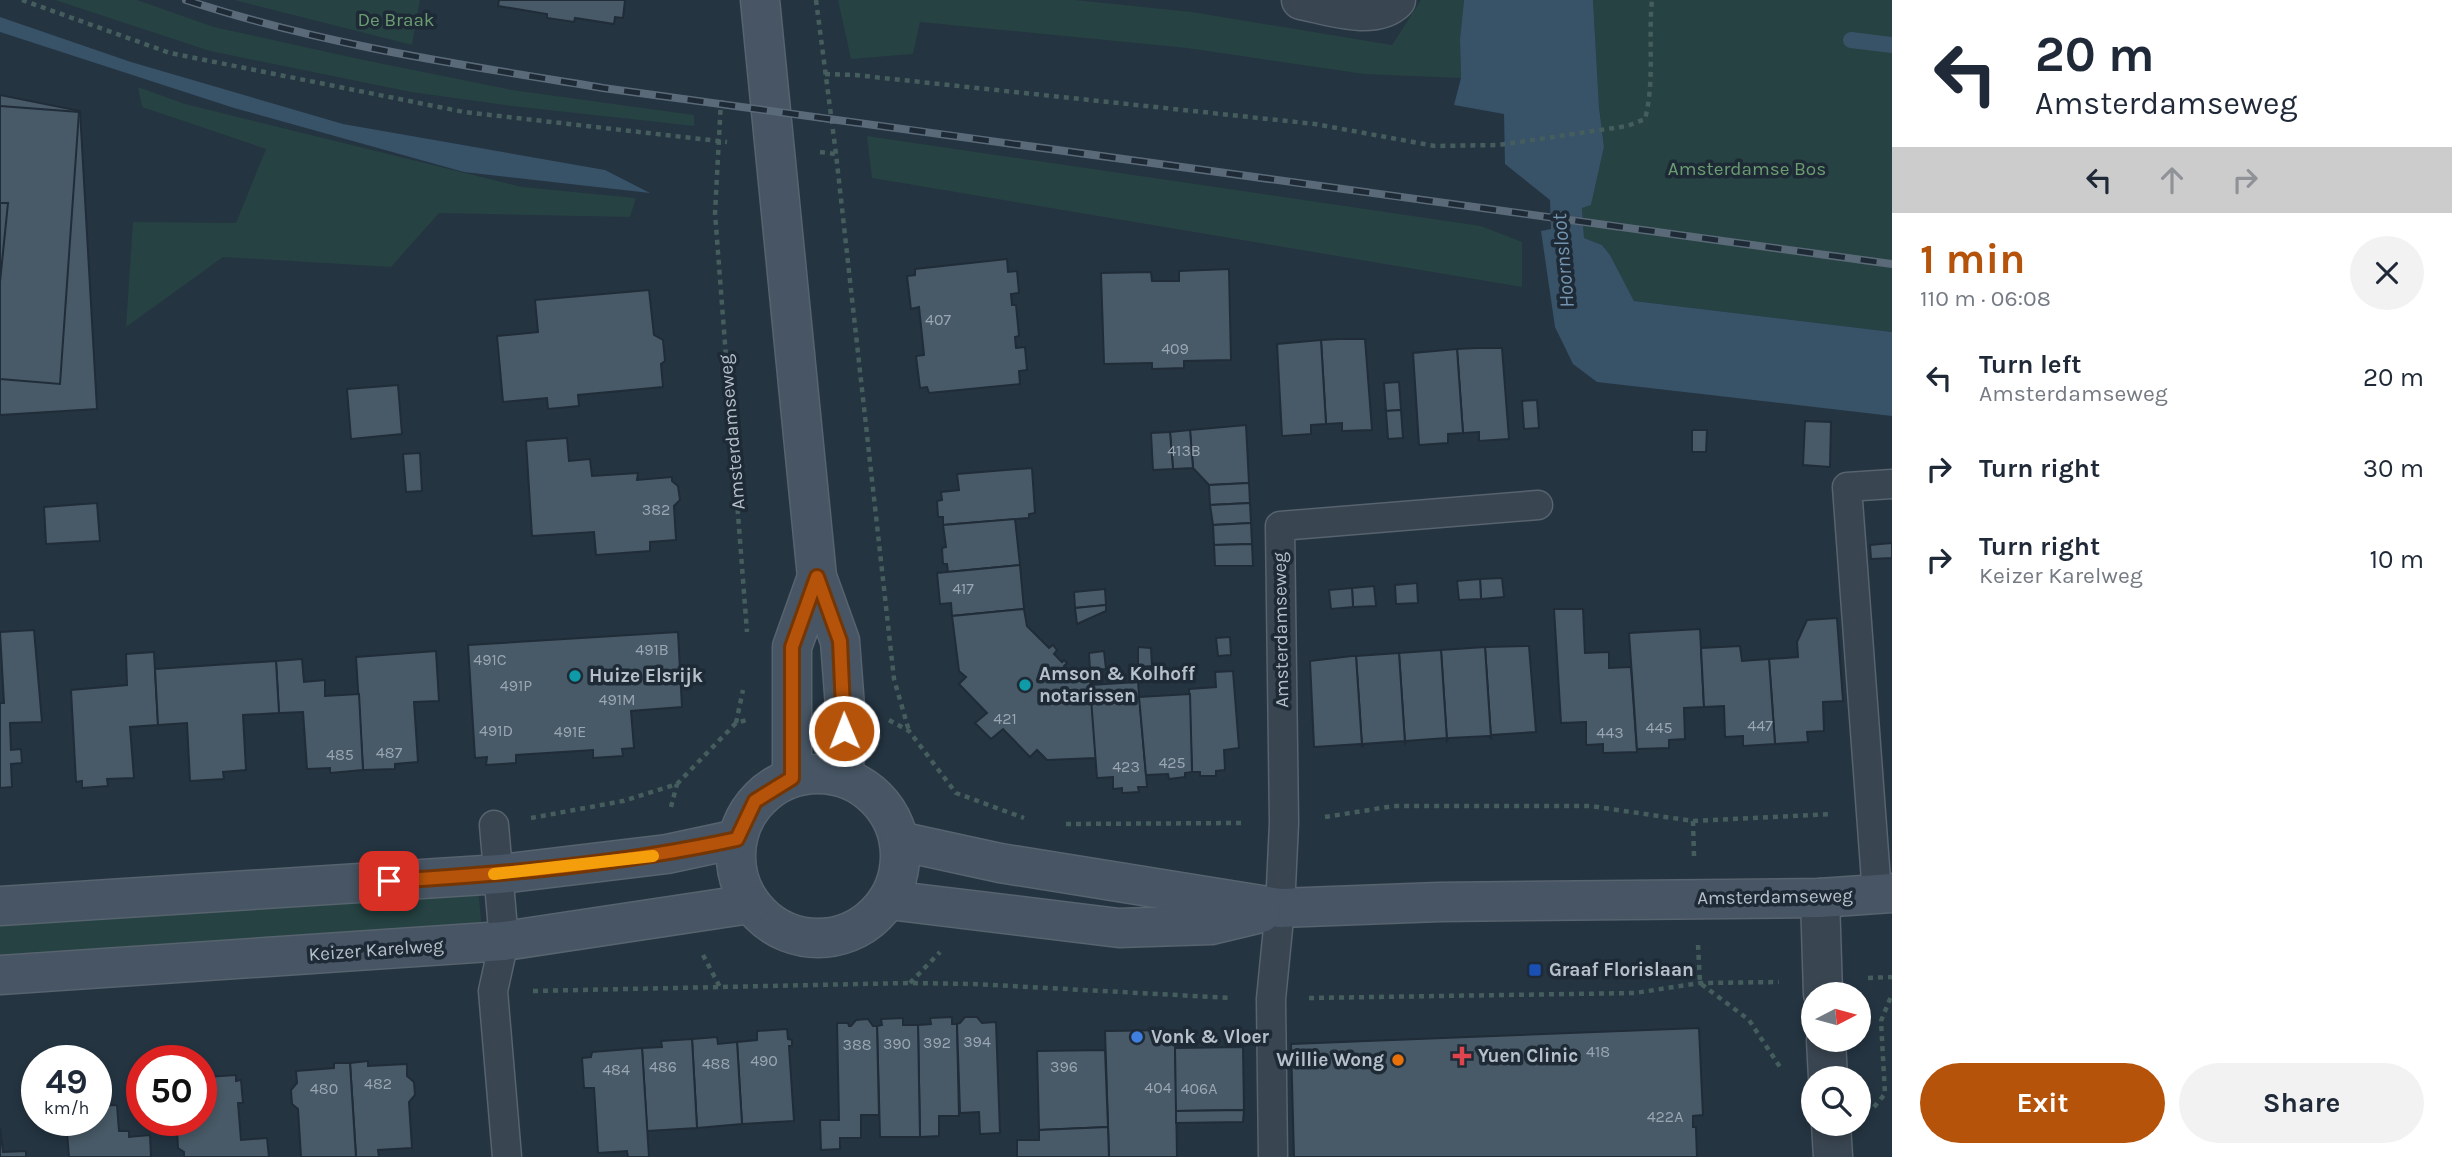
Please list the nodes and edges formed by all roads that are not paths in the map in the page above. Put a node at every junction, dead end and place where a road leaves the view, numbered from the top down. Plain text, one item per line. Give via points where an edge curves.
1 (760, 0) edge
2 (1301, 0) edge
3 (1396, 0) edge
4 (1892, 484) edge
5 (1538, 505) dead end
6 (817, 577) junction
7 (844, 777) junction
8 (792, 778) junction
9 (494, 825) dead end
10 (737, 839) junction
11 (899, 841) junction
12 (500, 874) junction
13 (1885, 893) edge
14 (1820, 898) junction
15 (888, 900) junction
16 (750, 904) junction
17 (0, 906) edge
18 (1280, 908) junction
19 (504, 941) junction
20 (0, 975) edge
21 (1823, 982) edge
22 (1832, 1136) edge
23 (507, 1157) edge
24 (1273, 1157) edge
25 (1833, 1157) edge

1 - 6 main road
2 - 3 street via 1369,11
4 - 13 lane via 1847,487
5 - 18 lane, Amsterdamseweg via 1280,526 1284,823
6 - 7 main road via 840,641
6 - 8 main road via 792,647
7 - 8 main road via 817,773
7 - 11 main road via 880,801
8 - 10 main road via 755,801
9 - 12 lane
10 - 12 main road via 667,854
10 - 16 main road via 737,873
11 - 15 main road via 899,871
11 - 18 main road, Amsterdamseweg via 1000,863
12 - 17 main road
12 - 19 lane
13 - 14 main road, Amsterdamseweg
14 - 18 main road, Amsterdamseweg
14 - 21 street
15 - 16 main road via 867,924 837,937 815,938 774,926
15 - 18 main road, Amsterdamseweg via 1119,928 1211,925
16 - 19 main road, Keizer Karelweg
18 - 24 lane via 1271,999
19 - 20 main road, Keizer Karelweg
19 - 23 lane via 493,991
22 - 25 street

